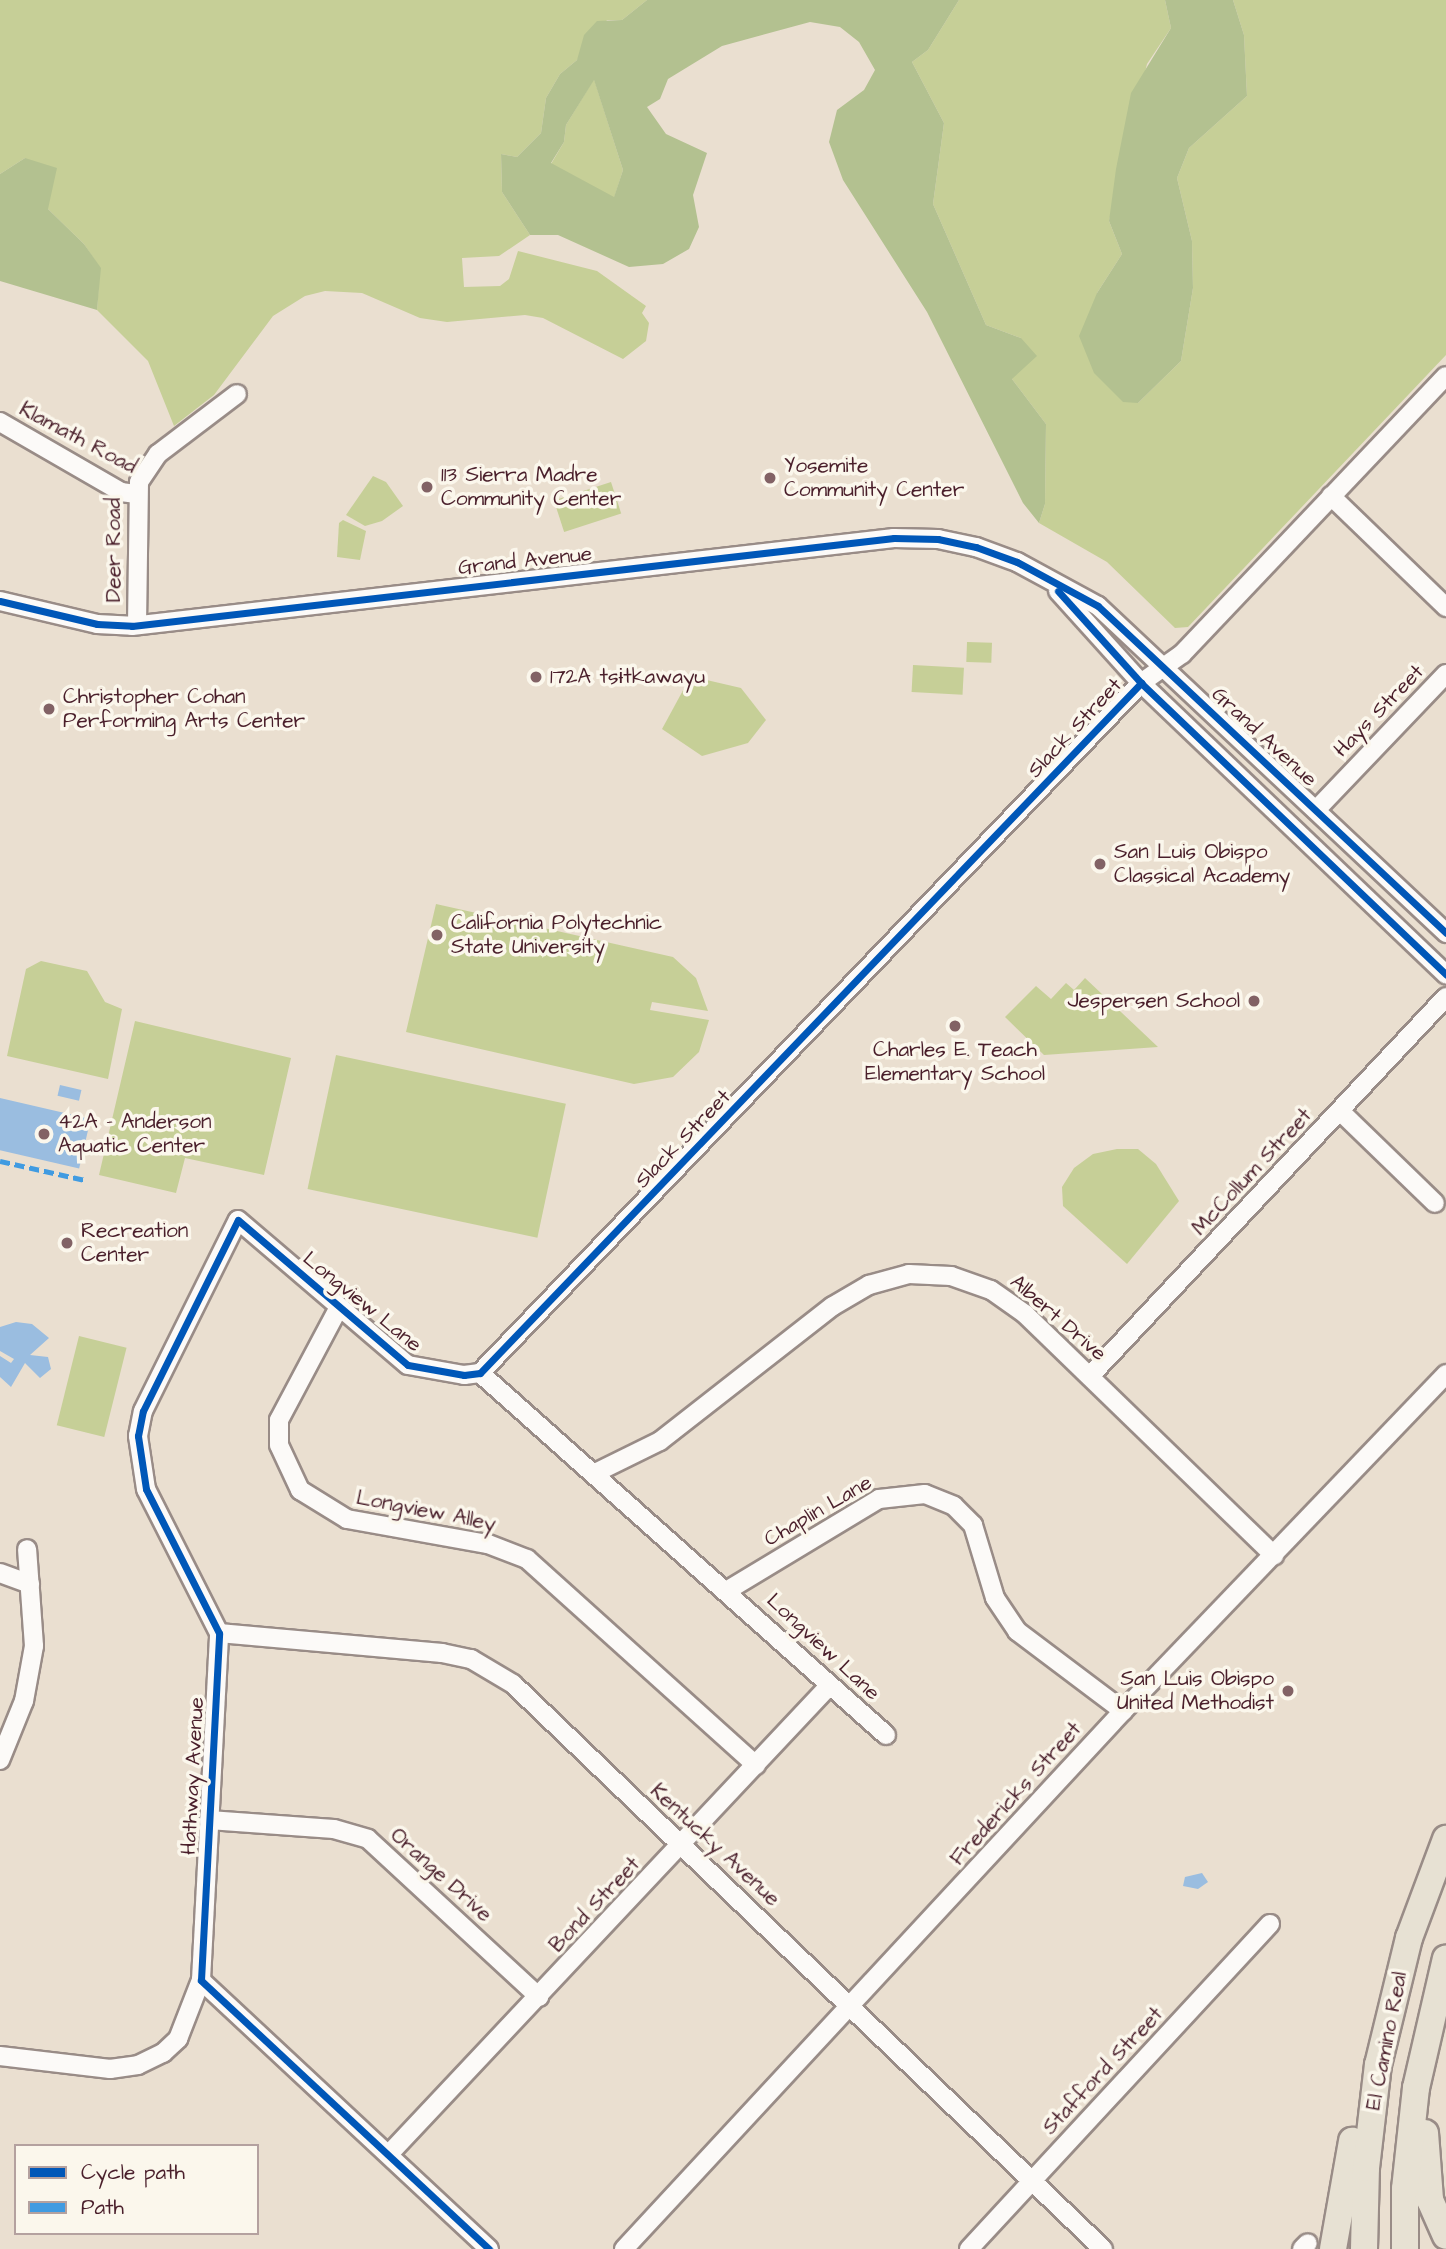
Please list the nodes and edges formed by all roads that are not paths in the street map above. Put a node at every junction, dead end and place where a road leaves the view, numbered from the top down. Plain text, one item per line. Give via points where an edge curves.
1 (1446, 376) edge
2 (237, 394) dead end
3 (0, 422) edge
4 (135, 494) junction
5 (1331, 496) junction
6 (1048, 580) junction
7 (0, 601) edge
8 (1446, 607) edge
9 (137, 625) junction
10 (1161, 667) junction
11 (1446, 674) edge
12 (1141, 683) junction
13 (1316, 810) junction
14 (1446, 933) edge
15 (1446, 974) edge
16 (1446, 997) edge
17 (1340, 1111) junction
18 (1435, 1203) dead end
19 (238, 1220) joint
20 (338, 1309) junction
21 (480, 1373) junction
22 (1446, 1374) edge
23 (1090, 1376) junction
24 (595, 1473) junction
25 (27, 1549) dead end
26 (1274, 1555) junction
27 (0, 1573) edge
28 (30, 1584) junction
29 (727, 1590) junction
30 (219, 1633) junction
31 (830, 1685) junction
32 (1123, 1711) junction
33 (886, 1735) dead end
34 (0, 1760) edge
35 (756, 1765) junction
36 (209, 1820) junction
37 (1446, 1839) edge
38 (681, 1846) junction
39 (1270, 1924) dead end
40 (1446, 1958) edge
41 (201, 1979) junction
42 (539, 1997) junction
43 (850, 2006) junction
44 (0, 2056) edge
45 (1378, 2065) junction
46 (1416, 2088) junction
47 (390, 2153) junction
48 (1032, 2182) junction
49 (1446, 2236) edge
50 (1314, 2247) edge
51 (489, 2249) edge
52 (624, 2249) edge
53 (969, 2249) edge
54 (1103, 2249) edge
55 (1364, 2249) edge
56 (1405, 2249) edge

1 - 5 street, Slack Street
2 - 4 street, Deer Road via 158,454
3 - 4 street, Klamath Road via 121,492
4 - 9 street, Deer Road
5 - 8 street
5 - 10 street, Slack Street via 1182,654
6 - 9 street, Grand Avenue via 976,547 938,539 894,538
6 - 10 street, Grand Avenue via 1098,606
6 - 12 street, Grand Avenue
7 - 9 street, Grand Avenue via 97,624
10 - 12 street, Slack Street
10 - 13 street, Grand Avenue
11 - 13 street, Hays Street
12 - 15 street, Grand Avenue
12 - 21 street, Slack Street
13 - 14 street, Grand Avenue
16 - 17 street, McCollum Street
17 - 18 street
17 - 23 street, McCollum Street
19 - 20 street, Longview Lane
19 - 30 street, Hathway Avenue via 143,1411 138,1436 146,1489
20 - 21 street, Longview Lane via 408,1365 462,1375
20 - 35 street, Longview Alley via 279,1420 279,1445 300,1490 347,1519 488,1544 527,1559
21 - 24 street, Longview Lane
22 - 26 street, Fredericks Street
23 - 24 street, Albert Drive via 1025,1314 991,1290 951,1276 909,1274 869,1285 833,1306 660,1441
23 - 26 street, Albert Drive
24 - 29 street, Longview Lane
25 - 28 street
26 - 32 street, Fredericks Street
27 - 28 street
28 - 34 street via 34,1646 24,1701
29 - 31 street, Longview Lane
29 - 32 street, Chaplin Lane via 879,1499 925,1493 954,1506 972,1525 995,1598 1017,1631
30 - 36 street, Hathway Avenue
30 - 38 street, Kentucky Avenue via 471,1659 513,1684
31 - 33 street, Longview Lane
31 - 35 street, Bond Street
32 - 43 street, Fredericks Street
35 - 38 street, Bond Street
36 - 41 street, Hathway Avenue
36 - 42 street, Orange Drive via 334,1829 368,1839
37 - 45 highway, El Camino Real via 1409,1938
38 - 42 street, Bond Street
38 - 43 street, Kentucky Avenue
39 - 48 street, Stafford Street
40 - 46 highway, El Camino Real
41 - 44 street, Hathway Avenue via 178,2039 138,2066 110,2069
41 - 47 street
42 - 47 street, Bond Street
43 - 48 street, Kentucky Avenue
43 - 52 street, Fredericks Street
45 - 50 highway via 1362,2084
45 - 55 highway, El Camino Real via 1366,2168
46 - 49 highway via 1426,2120 1424,2161 1430,2200
46 - 56 highway, El Camino Real via 1405,2189
47 - 51 street
48 - 53 street, Stafford Street
48 - 54 street, Kentucky Avenue

